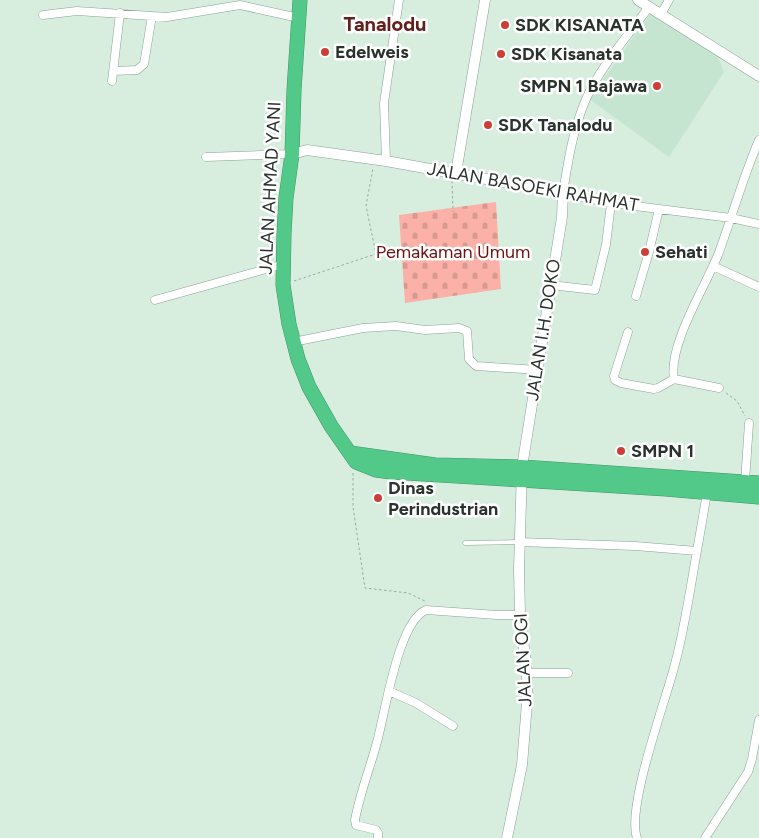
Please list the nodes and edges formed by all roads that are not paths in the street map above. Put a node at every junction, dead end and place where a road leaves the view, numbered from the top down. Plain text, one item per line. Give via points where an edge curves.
1 (300, 0) edge
2 (398, 0) edge
3 (485, 0) edge
4 (638, 0) edge
5 (669, 0) edge
6 (649, 7) junction
7 (120, 13) junction
8 (661, 14) junction
9 (43, 15) dead end
10 (152, 16) junction
11 (300, 18) junction
12 (114, 71) junction
13 (759, 76) edge
14 (112, 81) dead end
15 (759, 140) edge
16 (292, 147) junction
17 (206, 157) dead end
18 (386, 161) junction
19 (454, 173) junction
20 (563, 193) junction
21 (611, 203) junction
22 (659, 209) junction
23 (731, 218) junction
24 (759, 224) edge
25 (284, 264) junction
26 (713, 266) junction
27 (550, 284) junction
28 (759, 287) edge
29 (636, 296) dead end
30 (155, 300) dead end
31 (628, 332) dead end
32 (293, 342) junction
33 (538, 370) junction
34 (674, 379) junction
35 (719, 388) road end
36 (749, 424) road end
37 (522, 474) junction
38 (752, 482) edge
39 (713, 489) junction
40 (759, 497) edge
41 (519, 542) junction
42 (464, 543) dead end
43 (697, 551) junction
44 (520, 615) junction
45 (527, 673) junction
46 (568, 673) dead end
47 (389, 691) junction
48 (759, 720) edge
49 (453, 726) dead end
50 (378, 838) edge
51 (507, 838) edge
52 (636, 838) edge
53 (705, 838) edge

1 - 11 highway, JALAN AHMAD YANI
2 - 18 street via 384,103
3 - 19 street
4 - 6 street
5 - 8 street
6 - 8 street
6 - 20 street via 586,98 571,146
7 - 9 street via 77,11
7 - 10 street
7 - 12 street
8 - 13 street
10 - 11 street via 182,16 240,5
10 - 12 street via 144,64 137,70
11 - 16 highway, JALAN AHMAD YANI
12 - 14 street
15 - 23 street
16 - 17 street
16 - 18 street, JALAN BASOEKI RAHMAT
16 - 25 highway, JALAN AHMAD YANI via 286,198
18 - 19 street, JALAN BASOEKI RAHMAT
19 - 20 street, JALAN BASOEKI RAHMAT
20 - 21 street, JALAN BASOEKI RAHMAT
20 - 27 street, JALAN I.H. DOKO
21 - 22 street, JALAN BASOEKI RAHMAT
21 - 27 street via 606,245 595,290
22 - 23 street, JALAN BASOEKI RAHMAT
22 - 29 street
23 - 24 street, JALAN BASOEKI RAHMAT
23 - 26 street
25 - 30 street
25 - 32 highway, JALAN AHMAD YANI via 283,285
26 - 28 street
26 - 34 street via 676,353
27 - 33 street, JALAN I.H. DOKO
31 - 34 street via 615,380 654,389
32 - 33 street via 363,328 459,328 467,332 469,359 476,366
32 - 37 highway, JALAN AHMAD YANI via 309,387 353,458
33 - 37 street, JALAN I.H. DOKO
34 - 35 street
36 - 38 street
37 - 39 highway
37 - 41 street, JALAN OGI
38 - 39 highway
39 - 40 highway
39 - 43 street
41 - 42 lane
41 - 43 street
41 - 44 street, JALAN OGI
43 - 52 street via 677,656 641,786 634,825
44 - 45 street, JALAN OGI
44 - 47 street via 422,612 411,627 396,660
45 - 46 street
45 - 51 street, JALAN OGI via 522,765
47 - 49 street
47 - 50 street via 354,820 356,825 376,830
48 - 53 street via 748,772

